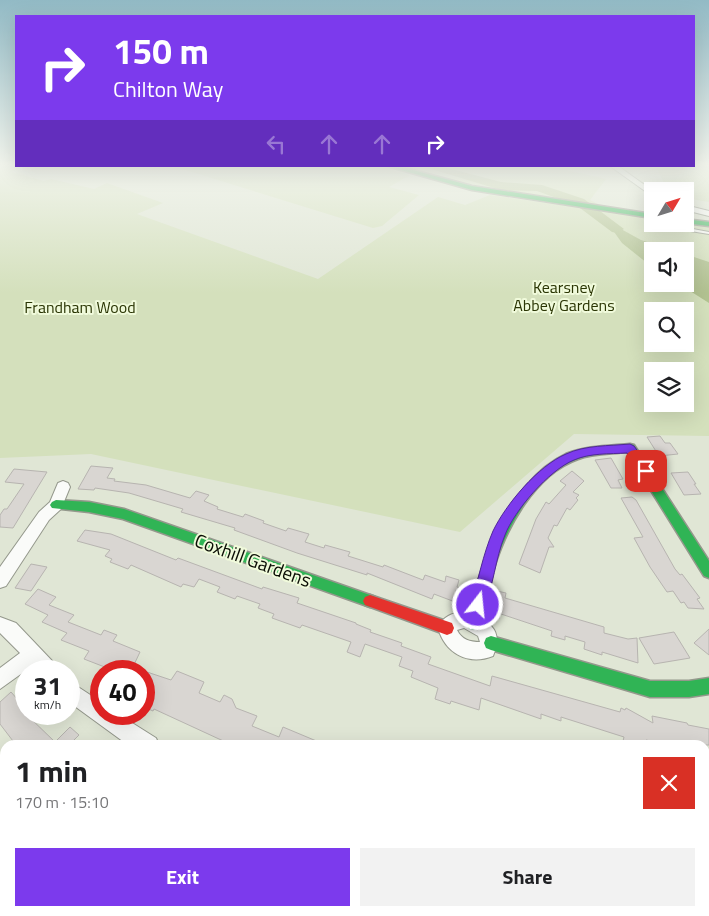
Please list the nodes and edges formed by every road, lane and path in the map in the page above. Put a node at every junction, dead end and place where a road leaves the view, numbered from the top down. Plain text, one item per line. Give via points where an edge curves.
1 (592, 208) edge
2 (694, 210) edge
3 (709, 214) edge
4 (644, 215) edge
5 (694, 222) edge
6 (709, 224) edge
7 (694, 231) edge
8 (709, 233) edge
9 (652, 482) junction
10 (631, 485) dead end
11 (63, 487) dead end
12 (56, 505) junction
13 (709, 572) edge
14 (0, 581) edge
15 (473, 623) junction
16 (0, 625) edge
17 (447, 628) junction
18 (491, 643) junction
19 (33, 654) junction
20 (39, 660) edge
21 (0, 680) edge
22 (709, 686) edge
23 (116, 725) edge
24 (140, 740) edge

1 - 4 street
2 - 3 street
5 - 6 street
7 - 8 lane
9 - 10 lane
9 - 13 street via 685,539
9 - 15 street via 630,448 569,457 550,470 525,494 499,533
11 - 12 street
12 - 14 street via 44,516
12 - 17 street, Coxhill Gardens via 124,514
15 - 17 street via 454,621
15 - 18 street via 484,629
16 - 19 street via 10,629
17 - 18 street via 454,643 468,650 479,653 487,650
18 - 22 street via 650,689
19 - 20 street
19 - 21 street
23 - 24 street

